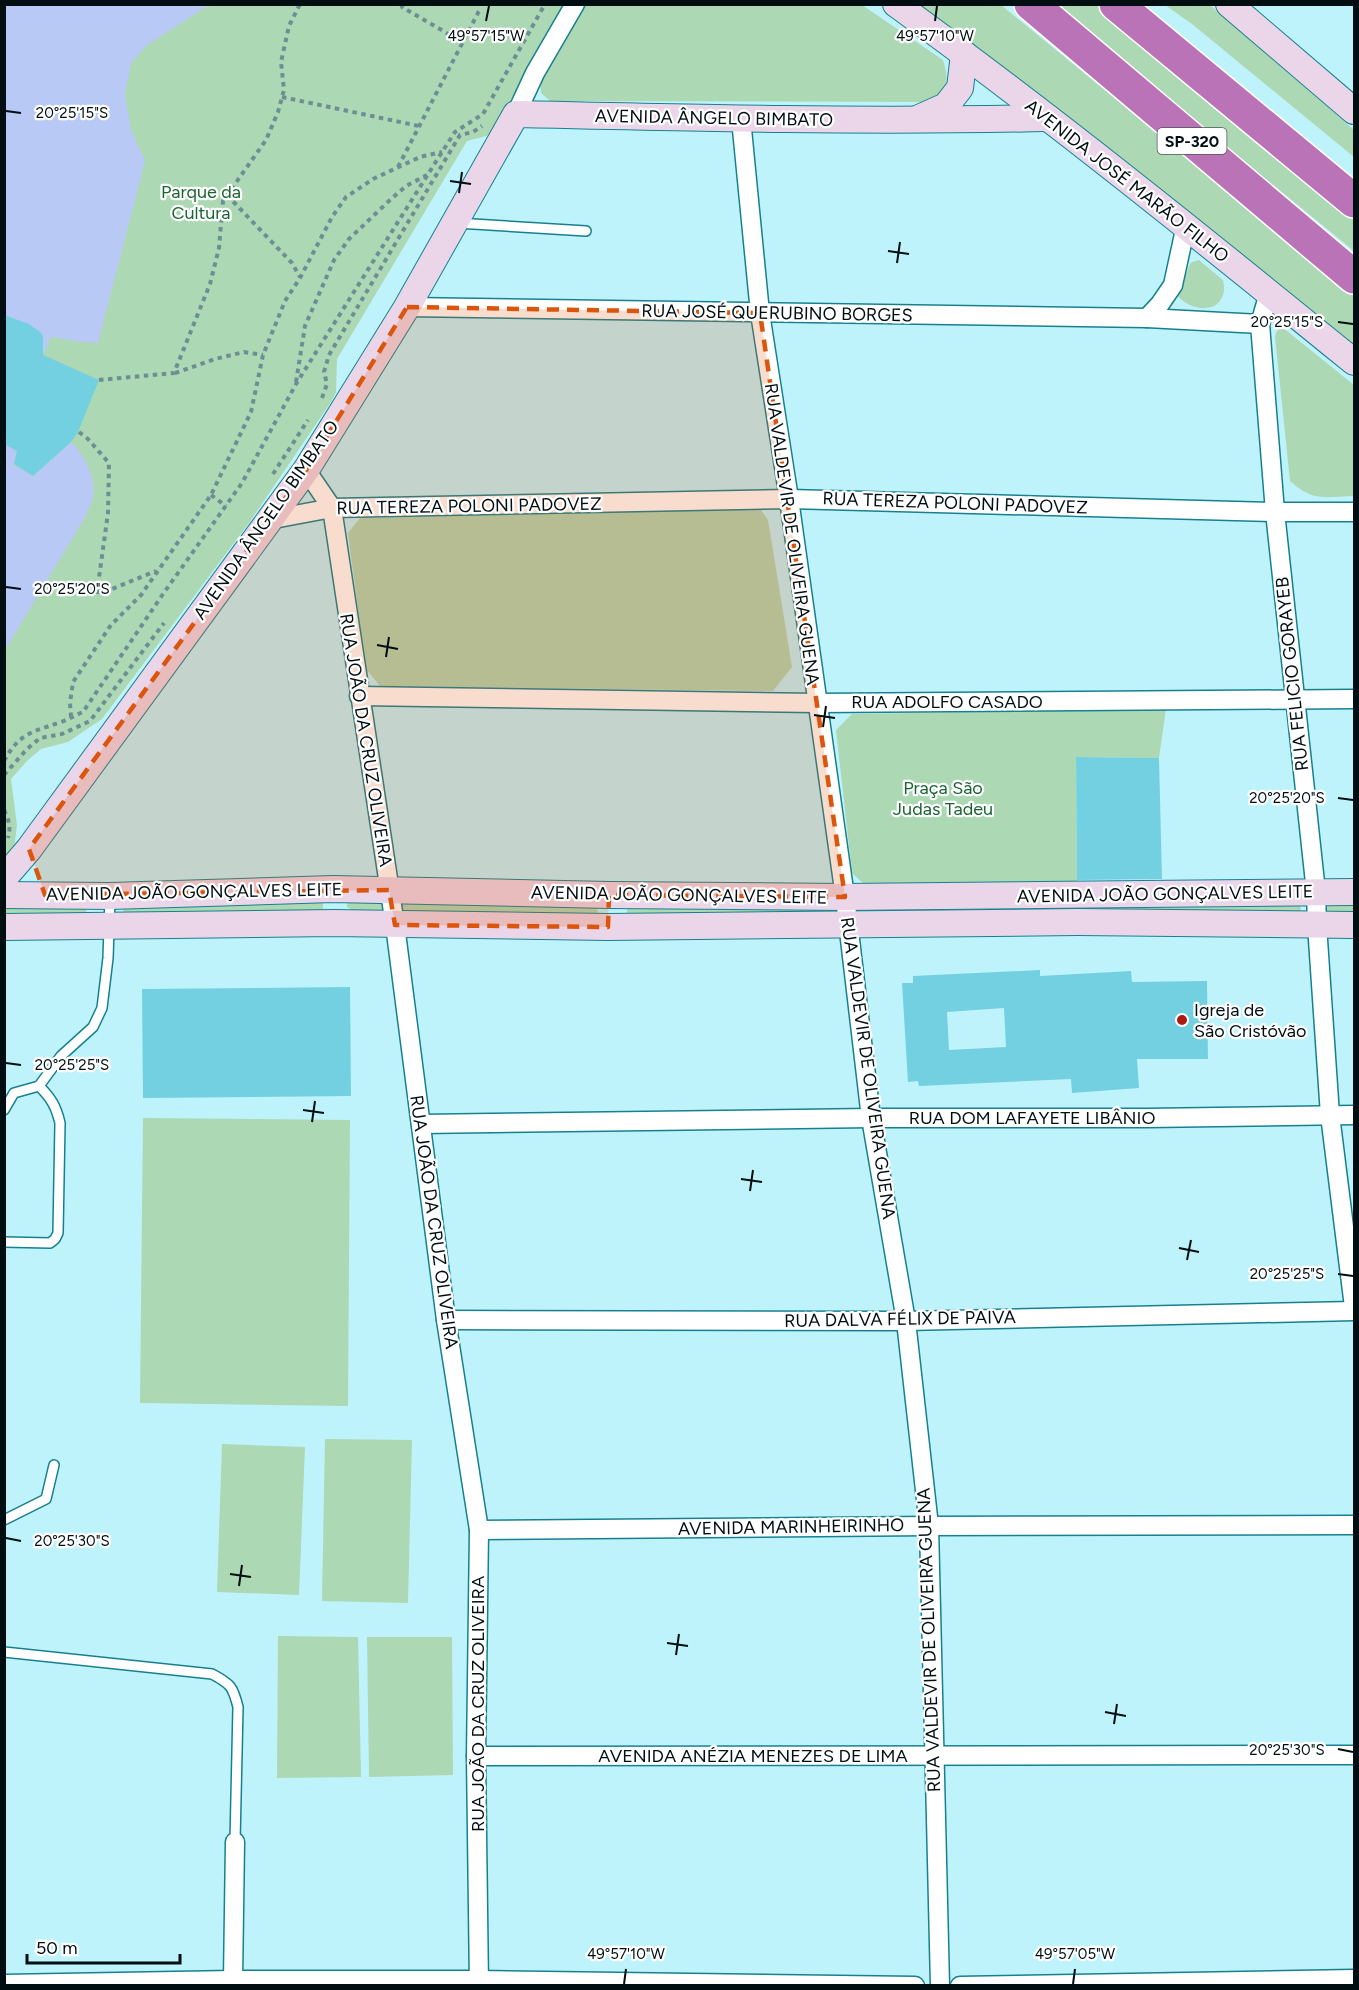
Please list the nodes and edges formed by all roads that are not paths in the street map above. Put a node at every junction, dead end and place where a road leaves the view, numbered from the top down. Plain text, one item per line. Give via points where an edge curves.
1 (575, 4) edge
2 (896, 4) edge
3 (1031, 4) edge
4 (1116, 4) edge
5 (1229, 4) edge
6 (964, 54) junction
7 (1354, 111) edge
8 (516, 114) junction
9 (1048, 118) junction
10 (741, 119) junction
11 (912, 121) junction
12 (1354, 201) edge
13 (455, 223) junction
14 (1186, 225) junction
15 (586, 231) dead end
16 (1354, 277) edge
17 (1269, 293) junction
18 (407, 307) junction
19 (760, 313) junction
20 (1146, 318) junction
21 (1260, 324) junction
22 (1354, 363) edge
23 (306, 470) junction
24 (789, 499) junction
25 (332, 508) junction
26 (1275, 512) junction
27 (1354, 512) edge
28 (268, 520) junction
29 (359, 696) junction
30 (1354, 699) edge
31 (1295, 700) junction
32 (817, 703) junction
33 (18, 845) junction
34 (4, 878) edge
35 (333, 889) junction
36 (389, 890) junction
37 (1316, 892) junction
38 (1354, 892) edge
39 (1076, 894) junction
40 (4, 895) edge
41 (45, 895) junction
42 (609, 895) junction
43 (110, 896) junction
44 (844, 897) junction
45 (1077, 922) junction
46 (334, 923) junction
47 (394, 925) junction
48 (847, 925) junction
49 (1354, 925) edge
50 (110, 926) junction
51 (1317, 926) junction
52 (4, 927) edge
53 (608, 927) junction
54 (39, 1086) junction
55 (4, 1110) edge
56 (1330, 1114) junction
57 (1354, 1115) edge
58 (871, 1118) junction
59 (422, 1124) junction
60 (4, 1242) edge
61 (1354, 1309) edge
62 (446, 1320) junction
63 (906, 1321) junction
64 (54, 1465) dead end
65 (4, 1520) edge
66 (1354, 1525) edge
67 (928, 1526) junction
68 (479, 1530) junction
69 (4, 1652) edge
70 (1354, 1755) edge
71 (476, 1756) junction
72 (933, 1756) junction
73 (235, 1842) joint
74 (1354, 1979) edge
75 (233, 1980) junction
76 (479, 1983) edge
77 (4, 1984) edge
78 (915, 1986) edge
79 (940, 1986) edge
80 (960, 1986) edge

1 - 8 street, AVENIDA ÂNGELO BIMBATO
2 - 6 main road, AVENIDA JOSÉ MARÃO FILHO
3 - 16 highway, SP-320
4 - 12 highway, SP-320
5 - 7 main road
6 - 9 main road, AVENIDA JOSÉ MARÃO FILHO
6 - 11 main road, AVENIDA ÂNGELO BIMBATO via 960,88 954,96 946,106
8 - 10 main road, AVENIDA ÂNGELO BIMBATO
8 - 13 main road, AVENIDA ÂNGELO BIMBATO
9 - 11 main road, AVENIDA ÂNGELO BIMBATO
9 - 14 main road, AVENIDA JOSÉ MARÃO FILHO
10 - 11 main road, AVENIDA ÂNGELO BIMBATO
10 - 19 street, RUA VALDEVIR DE OLIVEIRA GUENA
13 - 15 lane
13 - 18 main road, AVENIDA ÂNGELO BIMBATO
14 - 17 main road, AVENIDA JOSÉ MARÃO FILHO
14 - 20 street via 1173,285
17 - 21 street, RUA FELICIO GORAYEB
17 - 22 main road, AVENIDA JOSÉ MARÃO FILHO
18 - 19 street, RUA JOSÉ QUERUBINO BORGES
18 - 23 main road, AVENIDA ÂNGELO BIMBATO
19 - 20 street, RUA JOSÉ QUERUBINO BORGES
19 - 24 street, RUA VALDEVIR DE OLIVEIRA GUENA
20 - 21 street, RUA JOSÉ QUERUBINO BORGES
21 - 26 street, RUA FELICIO GORAYEB
23 - 25 street, RUA JOÃO DA CRUZ OLIVEIRA
23 - 28 main road, AVENIDA ÂNGELO BIMBATO
24 - 25 street, RUA TEREZA POLONI PADOVEZ
24 - 26 street, RUA TEREZA POLONI PADOVEZ
24 - 32 street, RUA VALDEVIR DE OLIVEIRA GUENA
25 - 28 street, RUA TEREZA POLONI PADOVEZ
25 - 29 street, RUA JOÃO DA CRUZ OLIVEIRA
26 - 27 street, RUA TEREZA POLONI PADOVEZ
26 - 31 street, RUA FELICIO GORAYEB
28 - 33 main road, AVENIDA ÂNGELO BIMBATO
29 - 32 street, RUA ADOLFO CASADO
29 - 36 street, RUA JOÃO DA CRUZ OLIVEIRA
30 - 31 street, RUA ADOLFO CASADO
31 - 32 street, RUA ADOLFO CASADO
31 - 37 street, RUA FELICIO GORAYEB
32 - 44 street, RUA VALDEVIR DE OLIVEIRA GUENA
33 - 34 main road, AVENIDA ÂNGELO BIMBATO
33 - 41 main road
35 - 36 main road, AVENIDA JOÃO GONÇALVES LEITE
35 - 43 main road, AVENIDA JOÃO GONÇALVES LEITE
35 - 46 main road
36 - 42 main road, AVENIDA JOÃO GONÇALVES LEITE
36 - 47 street, RUA JOÃO DA CRUZ OLIVEIRA
37 - 38 main road, AVENIDA JOÃO GONÇALVES LEITE
37 - 39 main road, AVENIDA JOÃO GONÇALVES LEITE
37 - 51 street, RUA FELICIO GORAYEB
39 - 44 main road, AVENIDA JOÃO GONÇALVES LEITE
39 - 45 main road
40 - 41 main road, AVENIDA JOÃO GONÇALVES LEITE
41 - 43 main road, AVENIDA JOÃO GONÇALVES LEITE
42 - 44 main road, AVENIDA JOÃO GONÇALVES LEITE
42 - 53 main road
43 - 50 lane
44 - 48 street, RUA VALDEVIR DE OLIVEIRA GUENA
45 - 48 main road, AVENIDA JOÃO GONÇALVES LEITE
45 - 51 main road, AVENIDA JOÃO GONÇALVES LEITE
46 - 47 main road, AVENIDA JOÃO GONÇALVES LEITE
46 - 50 main road, AVENIDA JOÃO GONÇALVES LEITE
47 - 53 main road, AVENIDA JOÃO GONÇALVES LEITE
47 - 59 street, RUA JOÃO DA CRUZ OLIVEIRA
48 - 53 main road, AVENIDA JOÃO GONÇALVES LEITE
48 - 58 street, RUA VALDEVIR DE OLIVEIRA GUENA
49 - 51 main road, AVENIDA JOÃO GONÇALVES LEITE
50 - 52 main road, AVENIDA JOÃO GONÇALVES LEITE
50 - 54 lane via 102,1008 93,1027 61,1056
51 - 56 street, RUA FELICIO GORAYEB
54 - 55 lane via 14,1093
54 - 60 lane via 51,1098 60,1123 58,1233 50,1243
56 - 57 street, RUA DOM LAFAYETE LIBÂNIO
56 - 58 street, RUA DOM LAFAYETE LIBÂNIO
56 - 61 street, RUA FELICIO GORAYEB
58 - 59 street, RUA DOM LAFAYETE LIBÂNIO
58 - 63 street, RUA VALDEVIR DE OLIVEIRA GUENA
59 - 62 street, RUA JOÃO DA CRUZ OLIVEIRA
61 - 63 street, RUA DALVA FÉLIX DE PAIVA
62 - 63 street, RUA DALVA FÉLIX DE PAIVA
62 - 68 street, RUA JOÃO DA CRUZ OLIVEIRA
63 - 67 street, RUA VALDEVIR DE OLIVEIRA GUENA
64 - 65 lane via 46,1499
66 - 67 street, AVENIDA MARINHEIRINHO
67 - 68 street, AVENIDA MARINHEIRINHO
67 - 72 street, RUA VALDEVIR DE OLIVEIRA GUENA
68 - 71 street, RUA JOÃO DA CRUZ OLIVEIRA
69 - 73 lane via 213,1674 226,1682 234,1689 238,1707
70 - 72 street, AVENIDA ANÉZIA MENEZES DE LIMA
71 - 72 street, AVENIDA ANÉZIA MENEZES DE LIMA
71 - 76 street, RUA JOÃO DA CRUZ OLIVEIRA
72 - 79 street, RUA VALDEVIR DE OLIVEIRA GUENA
73 - 75 street
74 - 80 street
75 - 76 street
75 - 77 street
76 - 78 street

